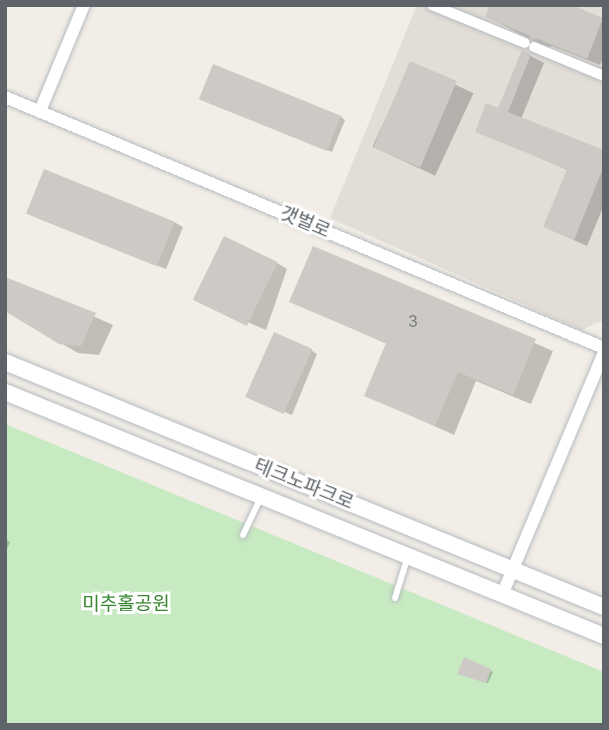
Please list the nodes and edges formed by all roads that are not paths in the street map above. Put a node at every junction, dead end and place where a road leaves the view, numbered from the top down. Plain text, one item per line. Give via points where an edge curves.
1 (84, 5) edge
2 (432, 5) edge
3 (604, 76) edge
4 (5, 97) edge
5 (40, 111) junction
6 (604, 350) edge
7 (5, 362) edge
8 (5, 392) edge
9 (261, 497) junction
10 (243, 536) dead end
11 (408, 556) junction
12 (511, 569) junction
13 (502, 594) junction
14 (395, 598) dead end
15 (604, 607) edge
16 (604, 636) edge

1 - 5 street
2 - 3 street
4 - 5 street, 갯벌로
5 - 6 street, 갯벌로
6 - 12 street, 갯벌로
7 - 12 street, 테크노파크로
8 - 9 street, 테크노파크로
9 - 10 lane
9 - 11 street, 테크노파크로
11 - 13 street, 테크노파크로
11 - 14 lane
12 - 13 street, 갯벌로
12 - 15 street, 테크노파크로
13 - 16 street, 테크노파크로

